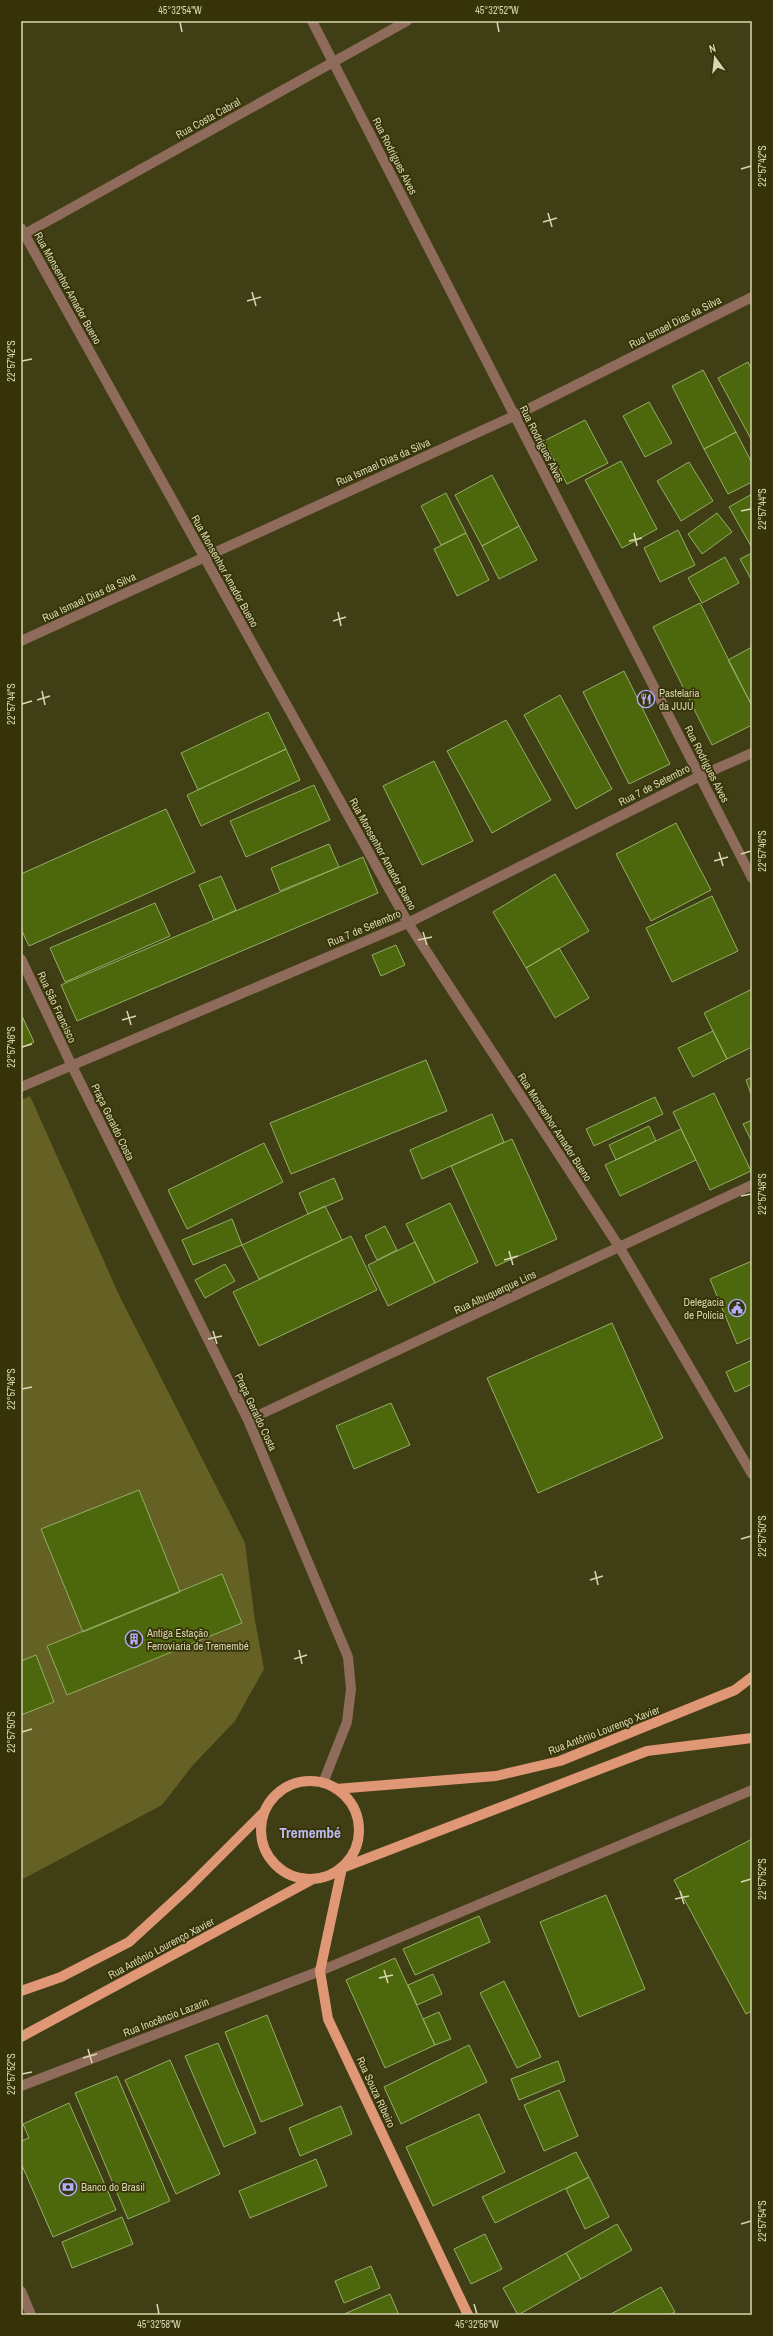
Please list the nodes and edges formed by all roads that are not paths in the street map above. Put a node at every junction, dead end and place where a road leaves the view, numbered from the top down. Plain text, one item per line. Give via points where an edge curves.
1 (312, 21) edge
2 (407, 21) edge
3 (333, 62) junction
4 (22, 233) edge
5 (752, 297) edge
6 (514, 416) junction
7 (203, 557) junction
8 (21, 641) edge
9 (752, 753) edge
10 (700, 776) junction
11 (752, 878) edge
12 (408, 923) junction
13 (21, 959) edge
14 (72, 1066) junction
15 (21, 1087) edge
16 (752, 1185) edge
17 (620, 1248) junction
18 (248, 1420) junction
19 (752, 1474) edge
20 (752, 1677) edge
21 (752, 1738) edge
22 (323, 1783) junction
23 (336, 1789) junction
24 (752, 1790) edge
25 (265, 1812) junction
26 (342, 1868) junction
27 (313, 1879) junction
28 (320, 1971) junction
29 (21, 1991) edge
30 (21, 2038) edge
31 (21, 2086) edge
32 (21, 2291) edge
33 (31, 2315) edge
34 (468, 2315) edge

1 - 3 street, Rua Rodrigues Alves
2 - 3 street, Rua Costa Cabral
3 - 4 street, Rua Costa Cabral
3 - 6 street, Rua Rodrigues Alves
4 - 7 street, Rua Monsenhor Amador Bueno
5 - 6 street, Rua Ismael Dias da Silva
6 - 7 street, Rua Ismael Dias da Silva
6 - 10 street, Rua Rodrigues Alves
7 - 8 street, Rua Ismael Dias da Silva
7 - 12 street, Rua Monsenhor Amador Bueno
9 - 10 street, Rua 7 de Setembro
10 - 11 street, Rua Rodrigues Alves
10 - 12 street, Rua 7 de Setembro
12 - 14 street, Rua 7 de Setembro
12 - 17 street, Rua Monsenhor Amador Bueno
13 - 14 street, Rua São Francisco
14 - 15 street, Rua 7 de Setembro
14 - 18 street, Praça Geraldo Costa
16 - 17 street, Rua Albuquerque Lins
17 - 18 street, Rua Albuquerque Lins
17 - 19 street, Rua Monsenhor Amador Bueno
18 - 22 street, Praça Geraldo Costa via 348,1657 351,1689 347,1722
20 - 23 main road, Rua Antônio Lourenço Xavier via 735,1690 560,1761 496,1776
21 - 26 main road via 647,1751
22 - 23 main road
22 - 25 main road via 309,1781 282,1790 272,1799
23 - 26 main road via 348,1799 356,1812 359,1827 358,1842 352,1856
24 - 28 street, Rua Inocêncio Lazarin
25 - 27 main road via 261,1825 261,1840 266,1853 274,1864 286,1873 299,1878
25 - 29 main road, Rua Antônio Lourenço Xavier via 129,1942 61,1976
26 - 27 main road via 329,1876
26 - 28 main road, Rua Souza Ribeiro
27 - 30 main road, Rua Antônio Lourenço Xavier
28 - 31 street, Rua Inocêncio Lazarin
28 - 34 main road, Rua Souza Ribeiro via 328,2019
32 - 33 street

